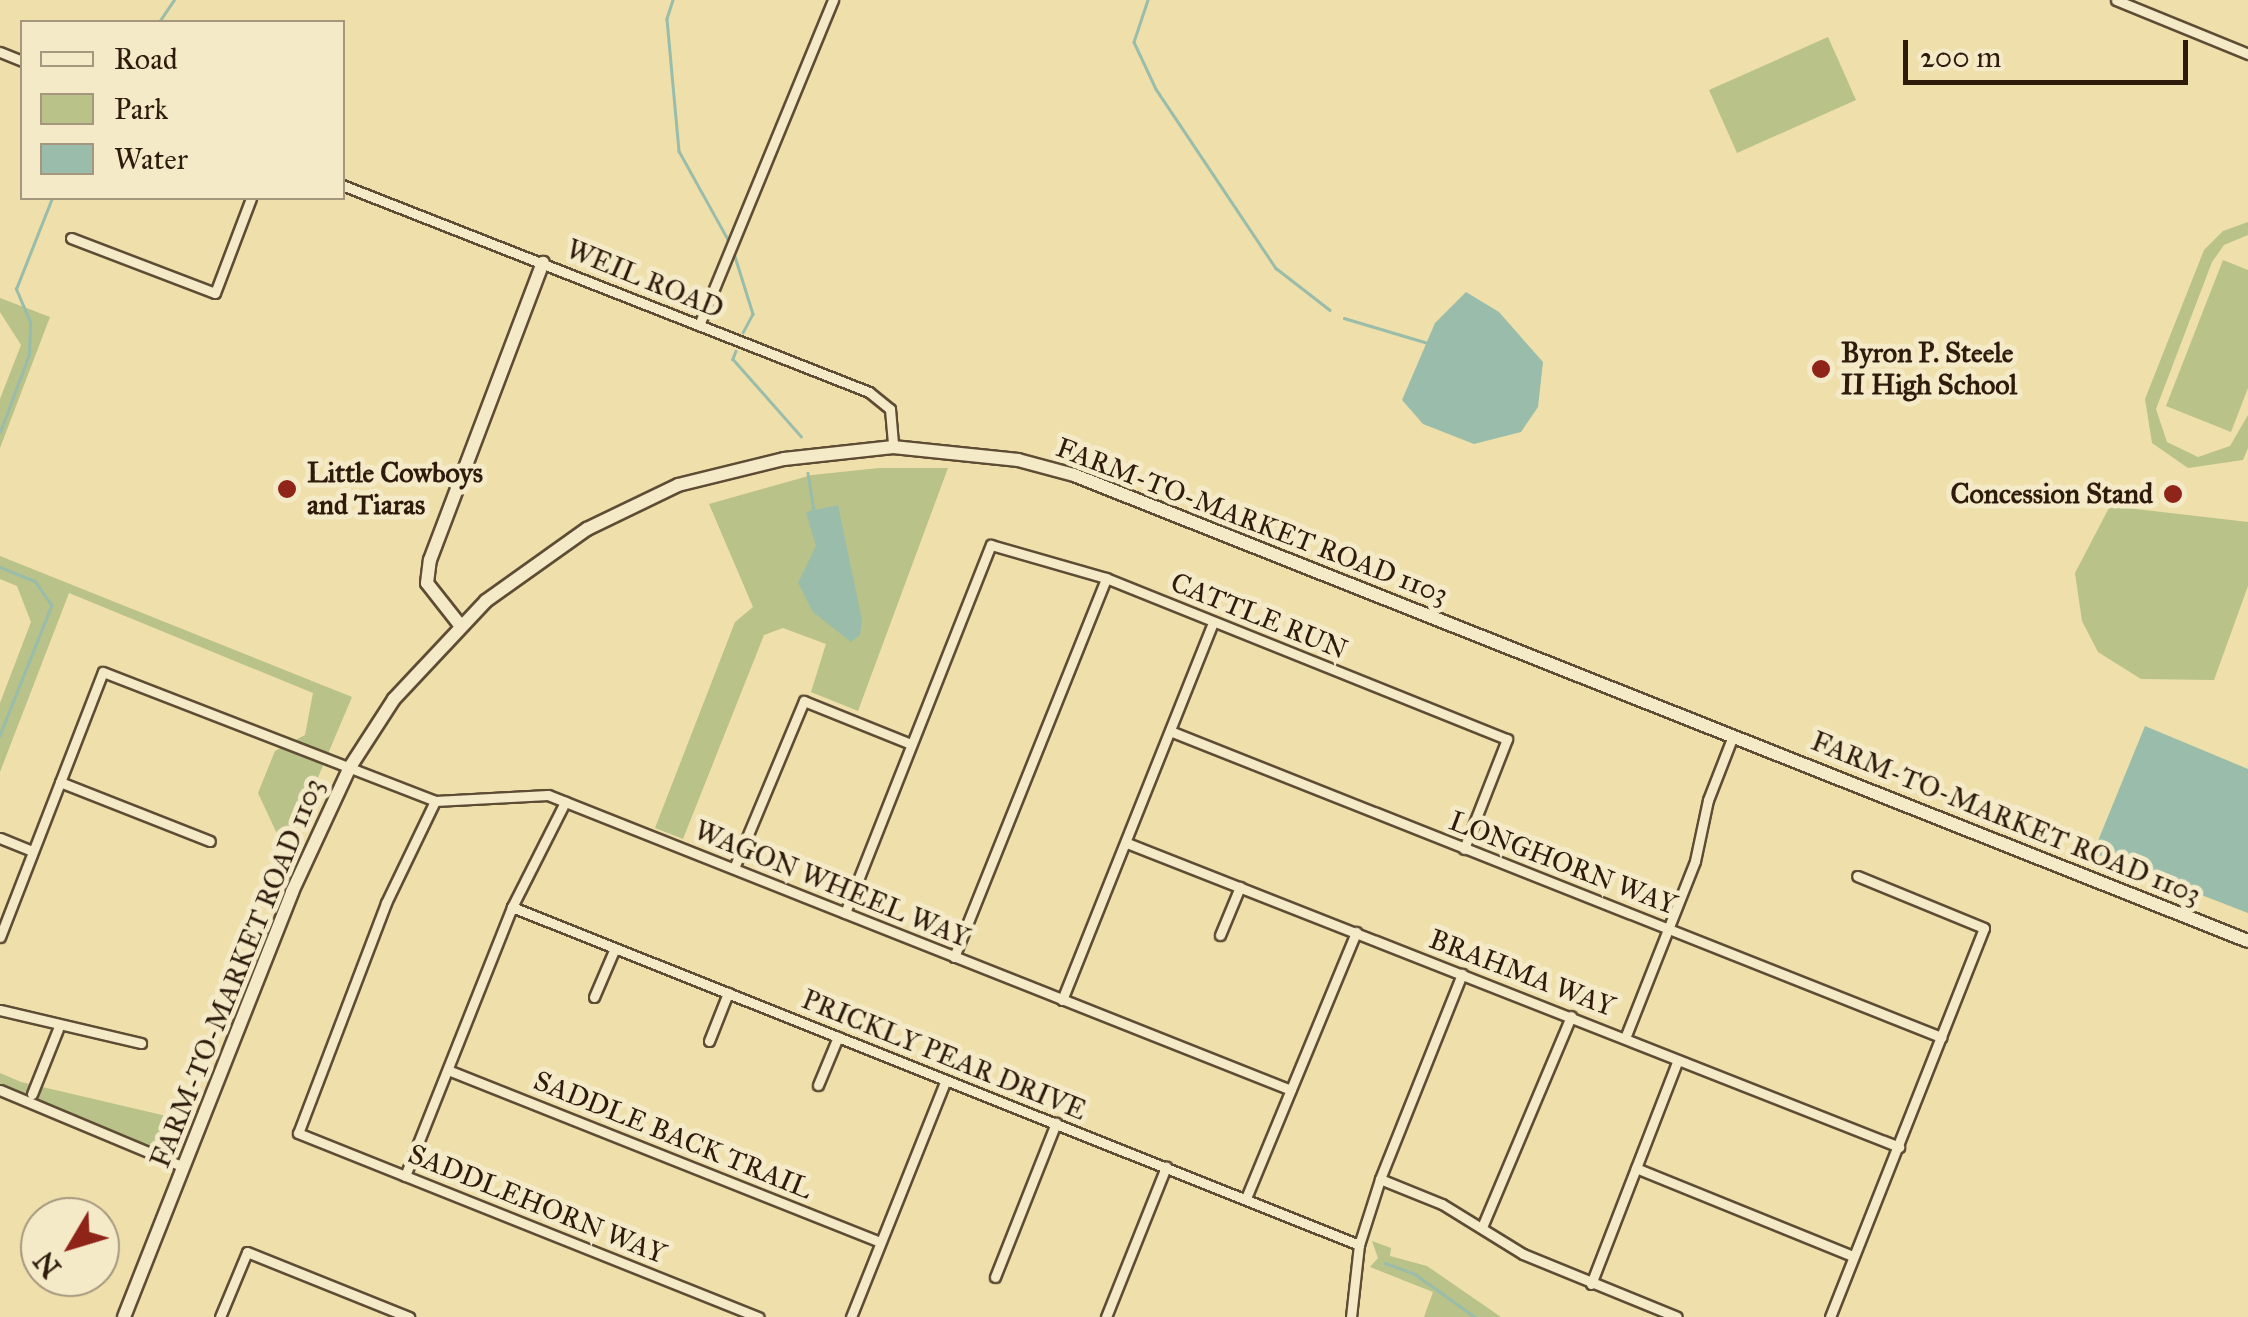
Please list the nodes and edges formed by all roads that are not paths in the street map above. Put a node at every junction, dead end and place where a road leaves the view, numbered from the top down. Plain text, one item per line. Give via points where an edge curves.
1 (834, 0) edge
2 (2116, 0) edge
3 (2248, 54) edge
4 (345, 186) edge
5 (250, 200) edge
6 (71, 238) dead end
7 (544, 263) junction
8 (699, 325) junction
9 (893, 447) junction
10 (1106, 578) junction
11 (1214, 622) junction
12 (460, 625) junction
13 (1170, 731) junction
14 (1733, 736) junction
15 (912, 744) junction
16 (350, 767) junction
17 (60, 782) junction
18 (435, 801) junction
19 (565, 802) junction
20 (0, 838) edge
21 (210, 841) dead end
22 (1128, 843) junction
23 (1464, 849) junction
24 (33, 851) junction
25 (734, 868) junction
26 (1856, 876) dead end
27 (1240, 887) junction
28 (512, 908) junction
29 (845, 913) junction
30 (1668, 928) junction
31 (1356, 932) junction
32 (1220, 935) dead end
33 (0, 936) edge
34 (2248, 941) edge
35 (615, 948) junction
36 (954, 956) junction
37 (1462, 974) junction
38 (728, 993) junction
39 (594, 997) dead end
40 (1062, 1000) junction
41 (0, 1010) edge
42 (1572, 1016) junction
43 (58, 1029) junction
44 (838, 1037) junction
45 (1941, 1037) junction
46 (1625, 1038) junction
47 (709, 1041) dead end
48 (141, 1043) dead end
49 (1678, 1060) junction
50 (448, 1070) junction
51 (946, 1080) junction
52 (818, 1085) dead end
53 (0, 1090) edge
54 (1291, 1090) junction
55 (32, 1094) dead end
56 (1056, 1123) junction
57 (1899, 1147) junction
58 (184, 1167) junction
59 (1166, 1167) junction
60 (1636, 1168) junction
61 (404, 1176) junction
62 (1380, 1179) junction
63 (1246, 1198) junction
64 (1482, 1227) junction
65 (880, 1242) junction
66 (1359, 1245) junction
67 (1854, 1256) junction
68 (995, 1277) dead end
69 (1591, 1284) junction
70 (124, 1317) edge
71 (220, 1317) edge
72 (408, 1317) edge
73 (759, 1317) edge
74 (850, 1317) edge
75 (1106, 1317) edge
76 (1351, 1317) edge
77 (1676, 1317) edge
78 (1830, 1317) edge

1 - 8 street
2 - 3 street
4 - 7 street, WEIL ROAD
5 - 6 street via 215,294
7 - 8 street, WEIL ROAD
7 - 12 main road via 430,560 427,583
8 - 9 street, WEIL ROAD via 882,400 893,420
9 - 12 main road, FARM-TO-MARKET ROAD 1103 via 784,459 678,485 545,556
9 - 14 main road, FARM-TO-MARKET ROAD 1103 via 1018,460 1074,475
10 - 11 street, CATTLE RUN
10 - 15 street, CATTLE RUN via 991,545
10 - 36 street
11 - 13 street
11 - 23 street, CATTLE RUN via 1507,739
12 - 16 main road, FARM-TO-MARKET ROAD 1103 via 394,698
13 - 22 street
13 - 23 street, LONGHORN WAY
14 - 30 street
14 - 34 main road, FARM-TO-MARKET ROAD 1103
15 - 25 street via 804,701
15 - 29 street
16 - 17 street, WAGON WHEEL WAY via 103,672
16 - 18 street, WAGON WHEEL WAY
16 - 58 main road, FARM-TO-MARKET ROAD 1103 via 292,892
17 - 21 street
17 - 24 street
18 - 19 street, WAGON WHEEL WAY via 524,792
18 - 61 street, SADDLEHORN WAY via 393,885 298,1133
19 - 25 street, WAGON WHEEL WAY
19 - 28 street
20 - 24 street
22 - 27 street, BRAHMA WAY
22 - 40 street
23 - 30 street, LONGHORN WAY
24 - 33 street
25 - 29 street, WAGON WHEEL WAY
26 - 45 street via 1984,928
27 - 31 street, BRAHMA WAY
27 - 32 street
28 - 35 street, PRICKLY PEAR DRIVE
28 - 50 street
29 - 36 street, WAGON WHEEL WAY
30 - 45 street, LONGHORN WAY
30 - 46 street
31 - 37 street, BRAHMA WAY
31 - 54 street
35 - 38 street, PRICKLY PEAR DRIVE
35 - 39 street
36 - 40 street, WAGON WHEEL WAY
37 - 42 street, BRAHMA WAY
37 - 62 street
38 - 44 street, PRICKLY PEAR DRIVE
38 - 47 street
40 - 54 street, WAGON WHEEL WAY
41 - 43 street
42 - 46 street, BRAHMA WAY
42 - 64 street
43 - 48 street via 104,1030
43 - 55 street
44 - 51 street, PRICKLY PEAR DRIVE
44 - 52 street
45 - 57 street
46 - 49 street, BRAHMA WAY
49 - 57 street, BRAHMA WAY
49 - 60 street
50 - 61 street
50 - 65 street, SADDLE BACK TRAIL
51 - 56 street, PRICKLY PEAR DRIVE
51 - 65 street
53 - 58 street
54 - 63 street
56 - 59 street, PRICKLY PEAR DRIVE
56 - 68 street
57 - 67 street
58 - 70 main road, FARM-TO-MARKET ROAD 1103
59 - 63 street, PRICKLY PEAR DRIVE
59 - 75 street
60 - 67 street
60 - 69 street
61 - 73 street, SADDLEHORN WAY
62 - 64 street
62 - 66 street
63 - 66 street, PRICKLY PEAR DRIVE
64 - 69 street via 1496,1240
65 - 74 street
66 - 76 street
67 - 78 street
69 - 77 street
71 - 72 street via 247,1252

